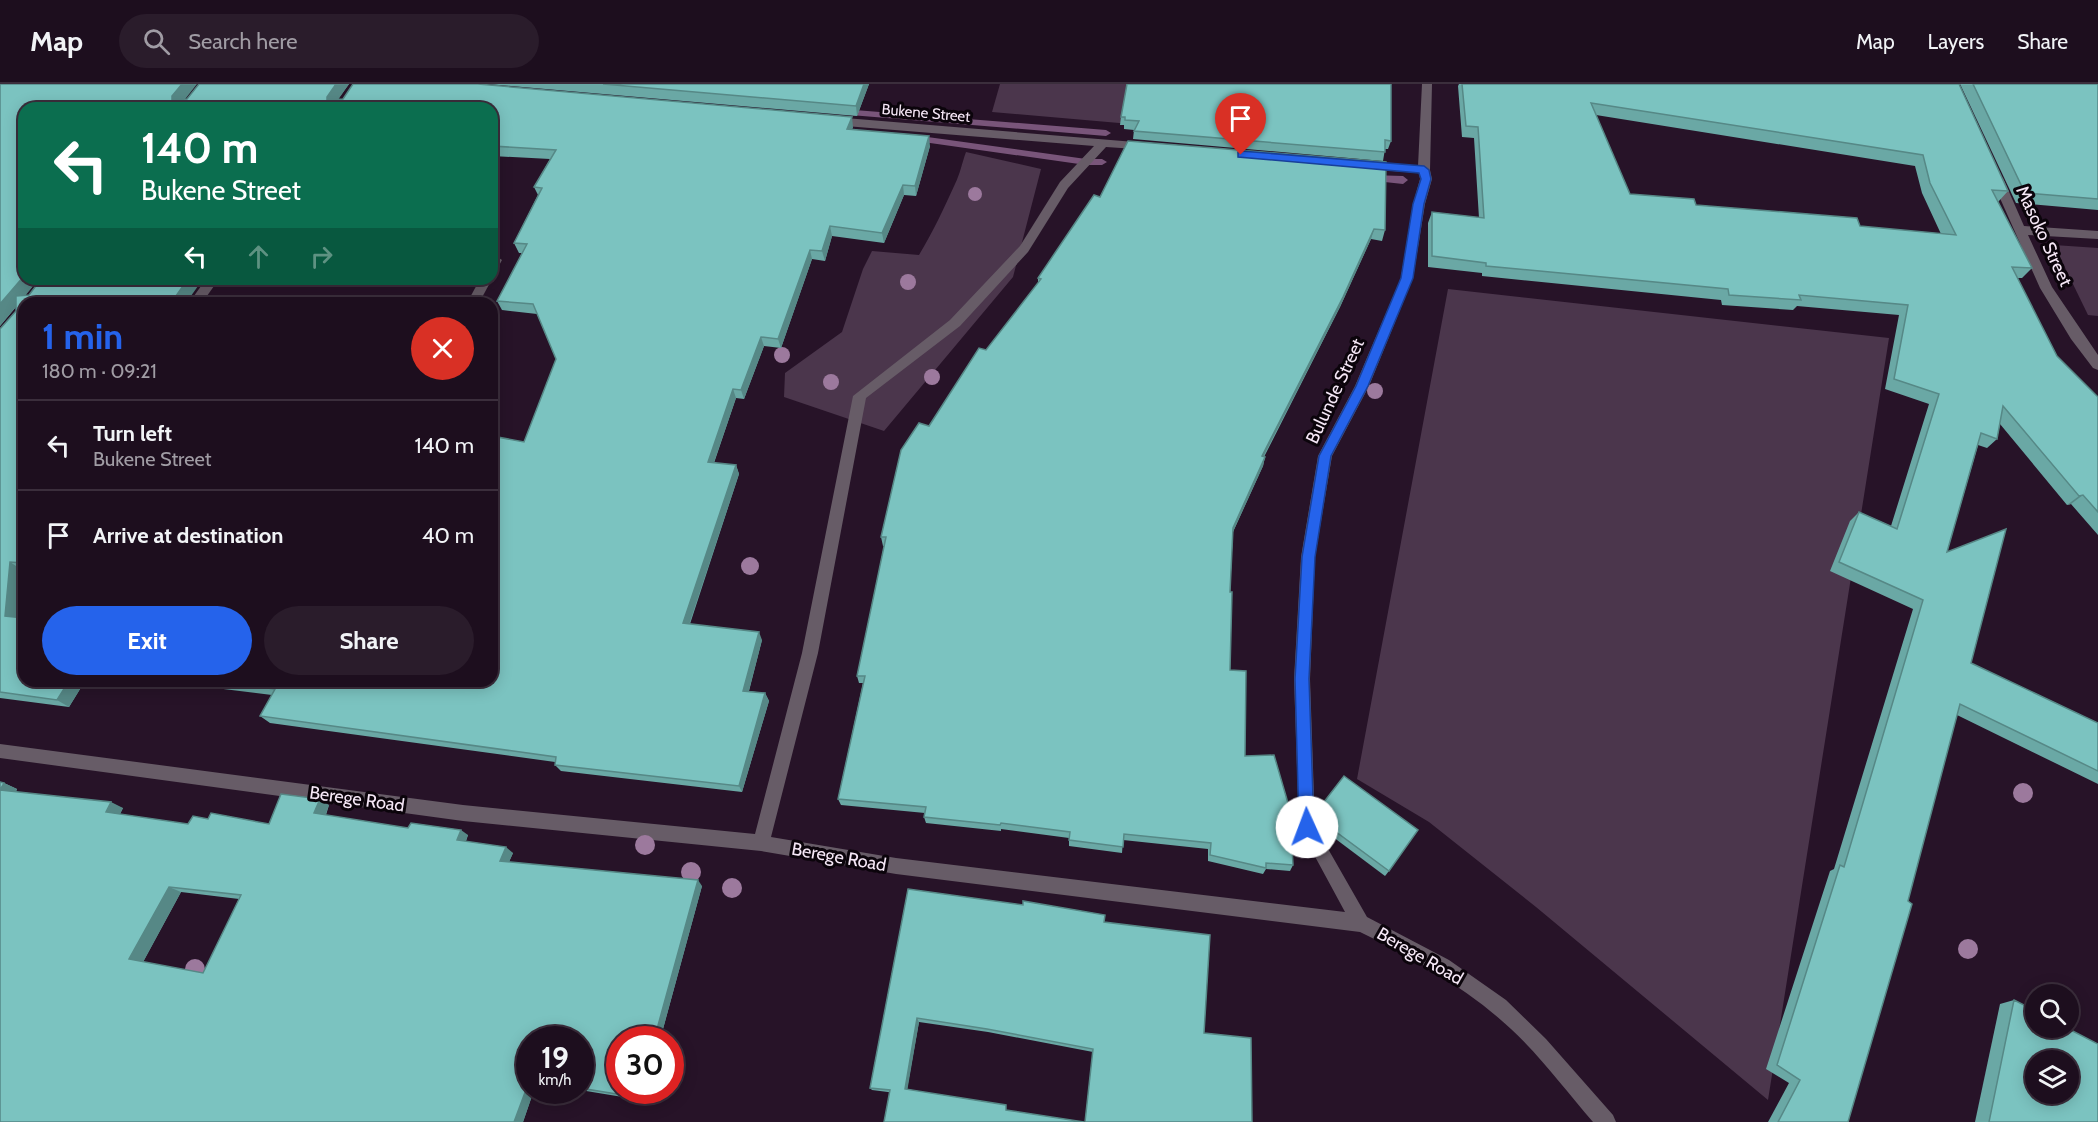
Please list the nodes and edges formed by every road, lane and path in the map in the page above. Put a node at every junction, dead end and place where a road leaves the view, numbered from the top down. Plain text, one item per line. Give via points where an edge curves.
1 (1427, 84) edge
2 (819, 119) edge
3 (1104, 143) junction
4 (1163, 148) edge
5 (1353, 164) edge
6 (1992, 167) edge
7 (1424, 170) junction
8 (2020, 230) junction
9 (2098, 235) edge
10 (2098, 365) edge
11 (0, 751) edge
12 (761, 843) junction
13 (1361, 923) junction
14 (1606, 1122) edge

1 - 7 street, Bulunde Street
2 - 3 street, Bukene Street
3 - 4 street, Bukene Street
3 - 12 street via 1064,185 1024,249 956,323 860,396 810,652
5 - 7 street
6 - 8 street, Masoko Street
7 - 13 street, Bulunde Street via 1426,179 1407,278 1362,386 1325,456 1308,557 1302,679 1307,827
8 - 9 street
8 - 10 street, Masoko Street via 2046,288
11 - 12 street, Berege Road via 463,813
12 - 13 street, Berege Road via 896,866
13 - 14 street, Berege Road via 1410,946 1464,980 1517,1022

